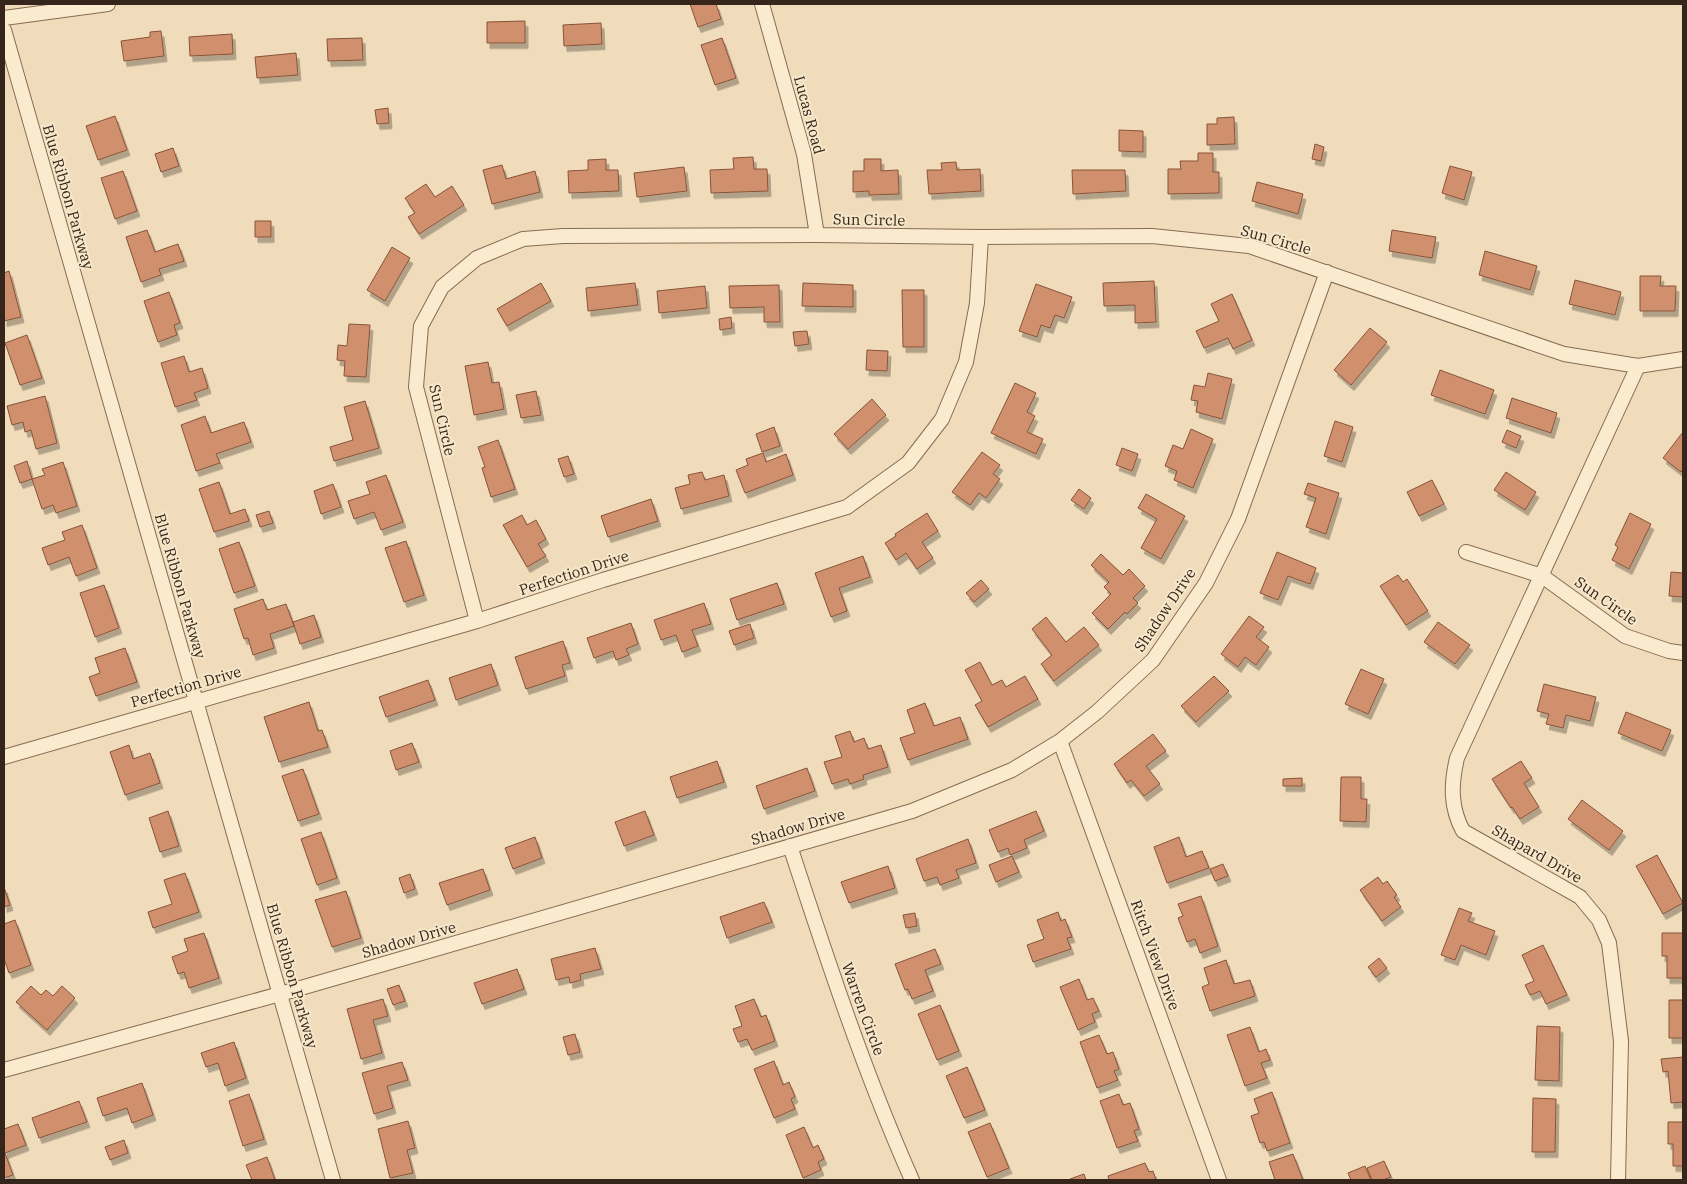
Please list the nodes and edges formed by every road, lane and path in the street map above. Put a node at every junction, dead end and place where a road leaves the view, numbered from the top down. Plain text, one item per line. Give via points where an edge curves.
1 (108, 4) edge
2 (762, 4) edge
3 (4, 18) edge
4 (4, 30) edge
5 (817, 235) junction
6 (981, 238) junction
7 (1327, 272) junction
8 (1683, 359) edge
9 (1638, 366) junction
10 (1466, 552) dead end
11 (1542, 576) junction
12 (476, 621) junction
13 (1683, 653) edge
14 (196, 701) junction
15 (1060, 741) junction
16 (4, 757) edge
17 (790, 846) junction
18 (280, 994) junction
19 (4, 1070) edge
20 (333, 1180) edge
21 (912, 1180) edge
22 (1219, 1180) edge
23 (1618, 1180) edge

1 - 3 street
2 - 5 street, Lucas Road via 804,154
4 - 14 street, Blue Ribbon Parkway
5 - 6 street, Sun Circle
5 - 12 street, Sun Circle via 523,239 477,258 442,288 421,326 416,386
6 - 7 street, Sun Circle via 1152,236 1249,246
6 - 12 street, Perfection Drive via 977,303 966,362 942,419 908,463 847,507
7 - 9 street, Sun Circle via 1564,354
7 - 15 street, Shadow Drive via 1238,519 1206,583 1154,660
8 - 9 street, Sun Circle
9 - 11 street
10 - 11 street, Sun Circle
11 - 13 street, Sun Circle via 1625,636
11 - 23 street, Shapard Drive via 1457,758 1452,780 1454,804 1456,818 1463,831 1580,897 1599,920 1609,943 1621,1042
12 - 14 street, Perfection Drive
14 - 16 street, Perfection Drive
14 - 18 street, Blue Ribbon Parkway
15 - 17 street, Shadow Drive via 1012,770 912,811
15 - 22 street, Ritch View Drive
17 - 18 street, Shadow Drive
17 - 21 street, Warren Circle via 844,1011
18 - 19 street, Shadow Drive
18 - 20 street, Blue Ribbon Parkway

